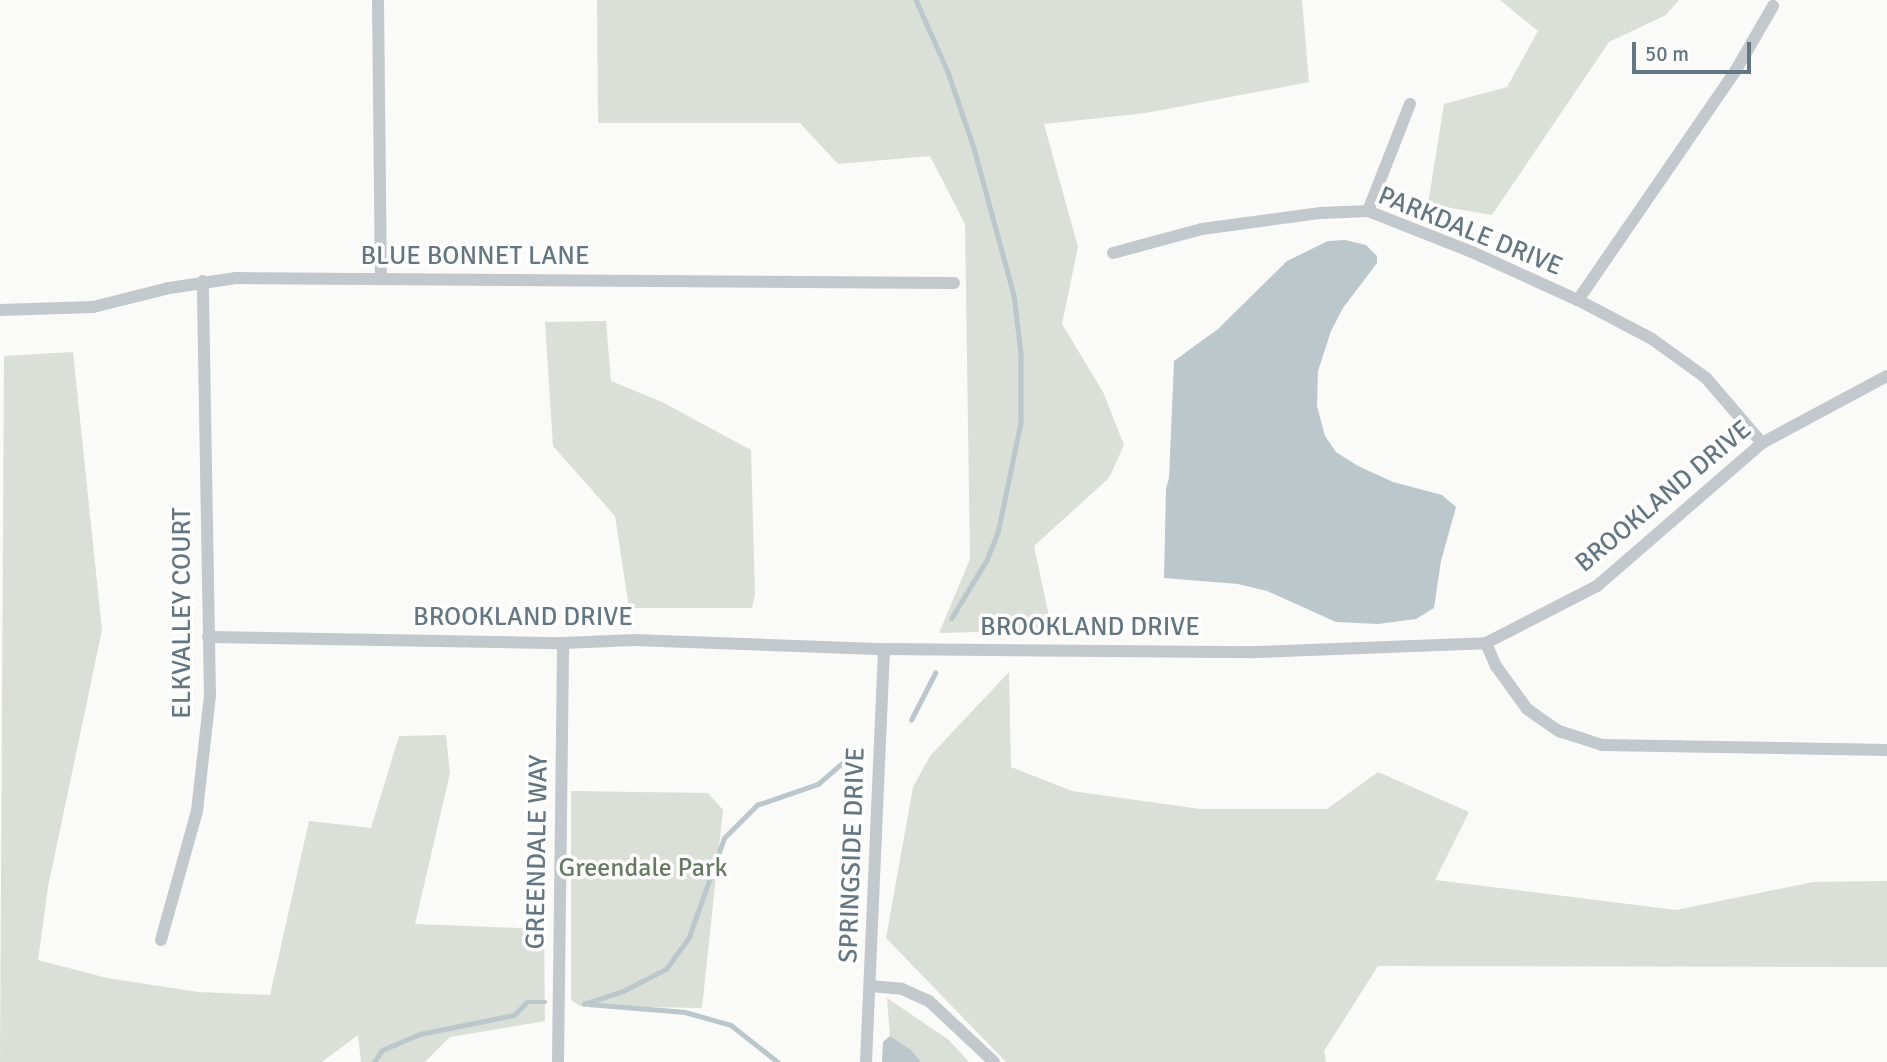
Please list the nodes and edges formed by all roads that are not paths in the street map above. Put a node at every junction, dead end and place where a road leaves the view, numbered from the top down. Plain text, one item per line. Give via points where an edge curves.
1 (378, 0) edge
2 (1773, 6) dead end
3 (1410, 104) dead end
4 (1368, 211) junction
5 (1112, 253) dead end
6 (381, 279) junction
7 (202, 281) junction
8 (954, 283) dead end
9 (1578, 300) junction
10 (0, 310) edge
11 (1887, 376) edge
12 (1762, 443) junction
13 (208, 637) junction
14 (564, 643) junction
15 (1486, 643) junction
16 (884, 649) junction
17 (1887, 750) edge
18 (161, 940) dead end
19 (870, 986) junction
20 (558, 1062) edge
21 (866, 1062) edge
22 (994, 1062) edge

1 - 6 street
2 - 9 street via 1736,70
3 - 4 street
4 - 5 street, PARKDALE DRIVE via 1202,229
4 - 9 street, PARKDALE DRIVE
6 - 7 street, BLUE BONNET LANE
6 - 8 street, BLUE BONNET LANE
7 - 10 street, BLUE BONNET LANE via 93,307
7 - 13 street, ELKVALLEY COURT
9 - 12 street, PARKDALE DRIVE via 1676,355 1706,378
11 - 12 street, BROOKLAND DRIVE
12 - 15 street, BROOKLAND DRIVE via 1597,586
13 - 14 street, BROOKLAND DRIVE
13 - 18 street, ELKVALLEY COURT via 210,696 197,810
14 - 16 street, BROOKLAND DRIVE via 634,640
14 - 20 street, GREENDALE WAY
15 - 16 street, BROOKLAND DRIVE via 1256,652
15 - 17 street via 1496,666 1527,709 1559,731 1602,746
16 - 19 street, SPRINGSIDE DRIVE
19 - 21 street, SPRINGSIDE DRIVE
19 - 22 street via 902,989 929,1001

